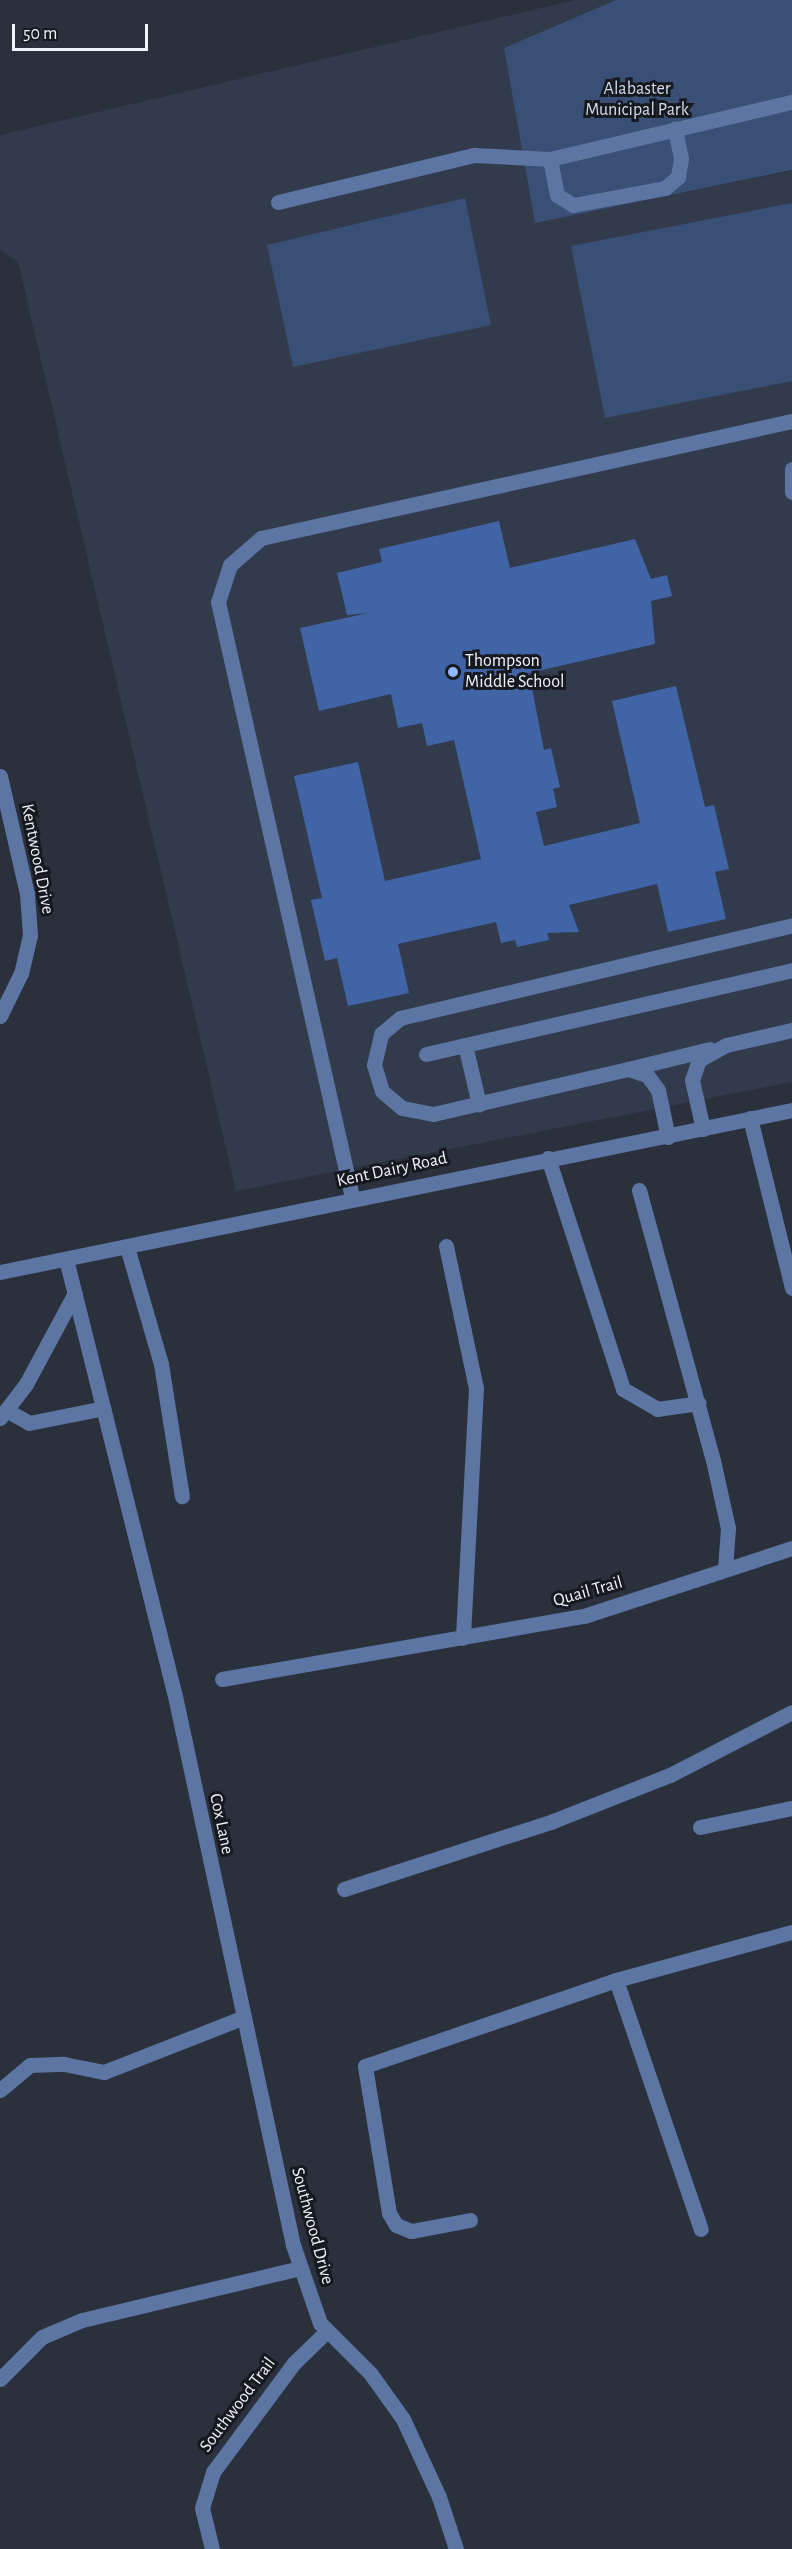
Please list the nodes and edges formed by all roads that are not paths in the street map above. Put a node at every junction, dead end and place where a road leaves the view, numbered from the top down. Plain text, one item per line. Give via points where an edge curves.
1 (792, 102) edge
2 (675, 129) junction
3 (550, 159) junction
4 (278, 202) dead end
5 (792, 421) edge
6 (792, 469) edge
7 (792, 492) edge
8 (0, 776) edge
9 (792, 925) edge
10 (792, 970) edge
11 (0, 1016) edge
12 (792, 1030) edge
13 (465, 1045) junction
14 (726, 1045) junction
15 (426, 1054) dead end
16 (628, 1069) junction
17 (479, 1104) junction
18 (792, 1110) edge
19 (750, 1118) junction
20 (703, 1129) junction
21 (668, 1137) junction
22 (548, 1158) junction
23 (639, 1190) dead end
24 (352, 1197) junction
25 (127, 1246) junction
26 (446, 1246) dead end
27 (66, 1259) junction
28 (0, 1272) edge
29 (792, 1288) edge
30 (75, 1293) junction
31 (699, 1403) junction
32 (104, 1408) junction
33 (3, 1414) edge
34 (182, 1496) dead end
35 (792, 1548) edge
36 (725, 1569) junction
37 (463, 1638) junction
38 (222, 1679) dead end
39 (792, 1712) edge
40 (792, 1808) edge
41 (700, 1827) dead end
42 (344, 1889) dead end
43 (792, 1932) edge
44 (616, 1980) junction
45 (244, 2017) junction
46 (0, 2090) edge
47 (470, 2220) dead end
48 (701, 2229) dead end
49 (300, 2268) junction
50 (327, 2331) junction
51 (0, 2379) edge
52 (212, 2549) edge
53 (456, 2549) edge

1 - 2 street
2 - 3 street
2 - 3 street via 681,158 678,177 665,188 573,205 557,195
3 - 4 street via 474,155
5 - 24 street via 261,538 230,566 218,602
6 - 7 street
8 - 11 street, Kentwood Drive via 27,894 30,935 21,973
9 - 17 street via 400,1018 381,1034 374,1065 382,1091 402,1108 433,1114
10 - 13 street
12 - 14 street
13 - 15 street
13 - 17 street
14 - 16 street
14 - 20 street via 699,1060 692,1080
16 - 17 street
16 - 21 street via 647,1075 658,1090
18 - 19 street, Kent Dairy Road
19 - 20 street, Kent Dairy Road
19 - 29 street
20 - 21 street, Kent Dairy Road
21 - 22 street, Kent Dairy Road
22 - 24 street, Kent Dairy Road
22 - 31 street via 623,1389 657,1409
23 - 31 street
24 - 25 street, Kent Dairy Road
25 - 27 street, Kent Dairy Road
25 - 34 street via 161,1364
26 - 37 street via 476,1388
27 - 28 street, Kent Dairy Road
27 - 30 street
30 - 32 street, Cox Lane
30 - 33 street
31 - 36 street via 728,1528
32 - 33 street via 29,1423
32 - 45 street, Cox Lane via 175,1696
35 - 36 street, Quail Trail
36 - 37 street, Quail Trail via 584,1616
37 - 38 street, Quail Trail
39 - 42 street via 670,1776 553,1821
40 - 41 street
43 - 44 street
44 - 47 street via 364,2066 388,2213 396,2225 411,2231
44 - 48 street
45 - 46 street via 104,2072 64,2064 30,2065
45 - 49 street, Southwood Drive
49 - 50 street, Southwood Drive
49 - 51 street via 82,2320 42,2337
50 - 52 street, Southwood Trail via 261,2404 213,2472 202,2508
50 - 53 street, Southwood Drive via 370,2373 403,2419 439,2497

